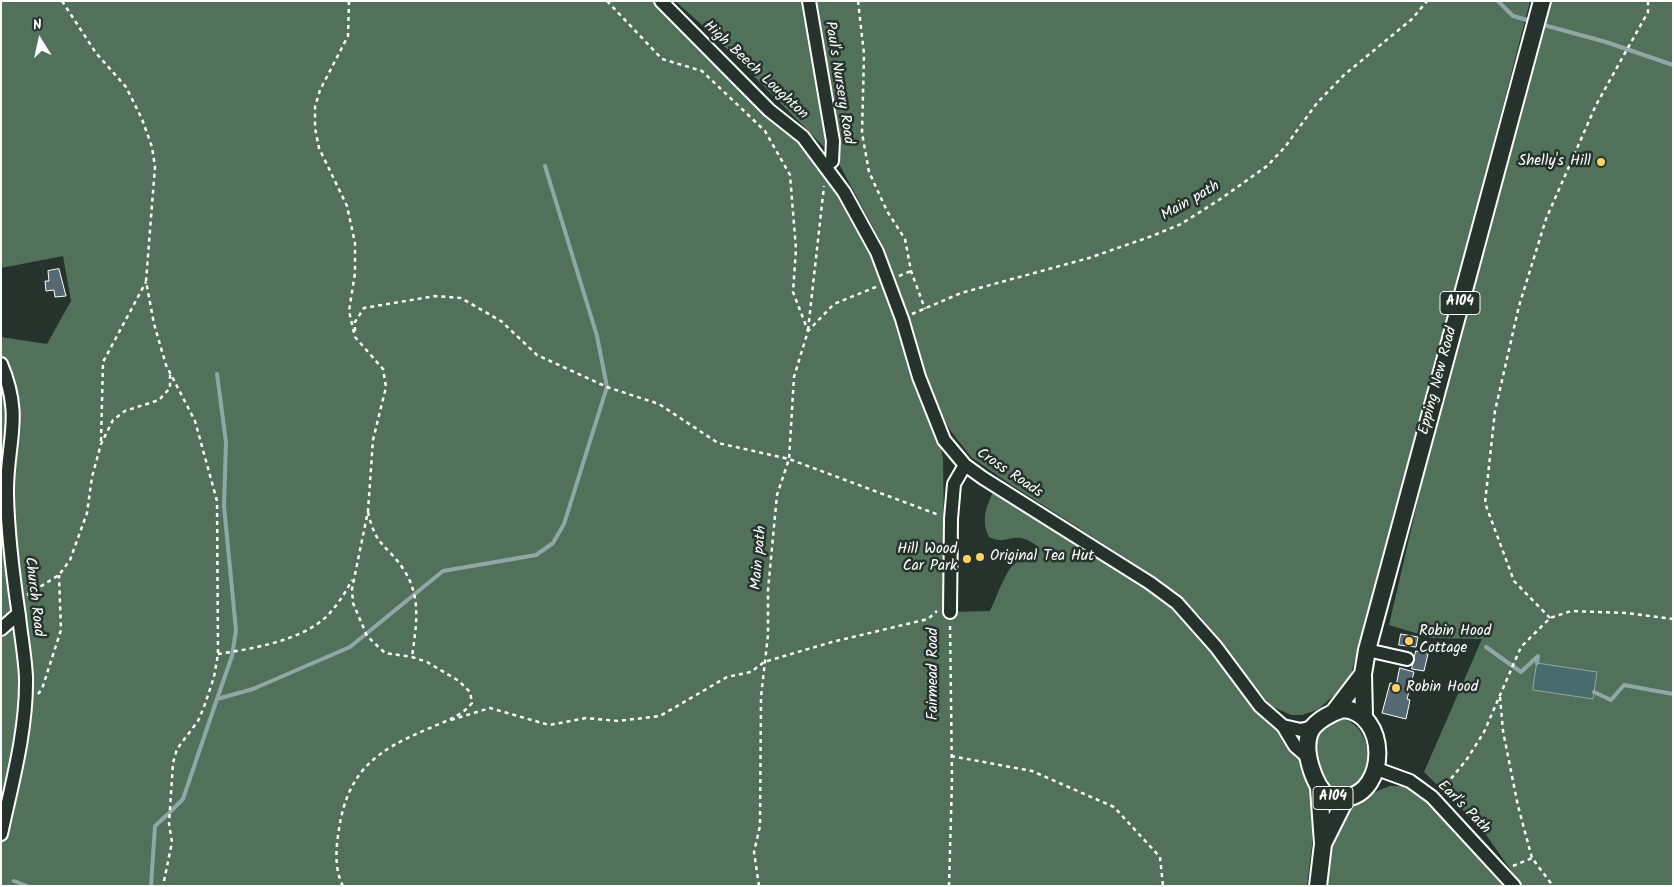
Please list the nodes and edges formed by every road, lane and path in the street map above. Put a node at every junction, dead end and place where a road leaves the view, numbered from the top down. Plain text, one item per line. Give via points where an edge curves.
1 (62, 1) edge
2 (349, 1) edge
3 (607, 1) edge
4 (661, 1) edge
5 (809, 1) edge
6 (858, 1) edge
7 (1427, 1) edge
8 (1542, 1) edge
9 (1648, 1) edge
10 (826, 166) junction
11 (146, 281) junction
12 (888, 282) junction
13 (925, 309) junction
14 (902, 319) junction
15 (808, 331) junction
16 (355, 338) junction
17 (1, 364) edge
18 (170, 370) junction
19 (101, 444) junction
20 (789, 459) junction
21 (965, 465) junction
22 (368, 511) junction
23 (951, 519) junction
24 (59, 575) junction
25 (354, 576) junction
26 (950, 606) junction
27 (18, 608) junction
28 (1550, 618) junction
29 (1673, 619) edge
30 (1, 629) edge
31 (1368, 650) junction
32 (218, 654) junction
33 (412, 657) junction
34 (1407, 659) dead end
35 (764, 662) junction
36 (1363, 674) junction
37 (1500, 695) junction
38 (25, 702) junction
39 (1334, 712) junction
40 (1364, 716) junction
41 (436, 725) junction
42 (1283, 726) junction
43 (1316, 726) junction
44 (951, 756) junction
45 (1310, 759) junction
46 (1377, 769) junction
47 (1319, 788) junction
48 (1346, 798) junction
49 (1434, 800) junction
50 (1, 834) edge
51 (1323, 844) junction
52 (1532, 858) junction
53 (1501, 872) junction
54 (162, 886) edge
55 (343, 886) edge
56 (759, 886) edge
57 (949, 886) edge
58 (1163, 886) edge
59 (1318, 886) edge
60 (1514, 886) edge
61 (1552, 886) edge

1 - 11 path via 96,53 126,87 152,147 155,167
2 - 16 path via 348,36 320,90 315,107 319,148 347,206 355,243 349,311
3 - 15 path via 662,58 702,71 766,131 790,175 796,249 793,292
4 - 10 street, High Beech Loughton via 769,110 803,137
5 - 10 street, Paul's Nursery Road via 833,142 832,161
6 - 13 path via 864,54 862,133 869,172 887,211 905,239 911,271
7 - 13 path, Main path via 1412,19 1344,75 1317,103 1267,166 1181,224 1089,258 961,293
8 - 31 main road, Epping New Road / A104
9 - 28 path via 1648,12 1596,105 1546,219 1519,306 1495,411 1485,503 1514,581
10 - 12 street, Cross Roads via 859,216
10 - 15 path
11 - 18 path via 154,324
11 - 19 path via 103,362
12 - 14 street, Cross Roads
12 - 15 path, Main path via 834,304
13 - 14 path, Main path
14 - 21 street, Cross Roads via 919,377 944,440
15 - 20 path, Main path via 794,378
16 - 20 path via 355,322 364,308 435,296 460,298 501,322 537,355 606,387 659,404 718,443
16 - 22 path via 383,369 386,387 373,440
17 - 27 street, Church Road via 13,399 14,425 7,493
18 - 19 path via 170,388 159,400 125,411 113,420
18 - 32 path via 195,421 217,501
19 - 24 path via 87,513 70,560
20 - 23 path
20 - 35 path, Main path via 777,495
21 - 23 street via 954,484
21 - 42 street, Cross Roads via 1150,582 1177,603 1216,647 1260,706
22 - 25 path
22 - 33 path via 379,544 404,570 415,594 418,612
23 - 26 street
24 - 27 path
24 - 38 path via 61,630 42,690
25 - 32 path via 336,605 325,618 312,626 259,647
25 - 33 path via 354,603 367,636 385,653
26 - 35 path via 928,620 832,642
26 - 44 path, Fairmead Road
27 - 30 street
27 - 38 street, Church Road via 25,668
28 - 29 path via 1571,611
28 - 37 path via 1521,647
31 - 34 street
31 - 36 main road, Epping New Road / A104
32 - 54 path via 204,707 198,721 177,749 173,763 169,824 172,842
33 - 41 path via 459,681 470,692 472,703 463,713
35 - 41 path via 752,672 727,677 660,716 618,721 586,718 549,725 490,708
35 - 56 path, Main path via 760,826 754,852
36 - 39 main road, Epping New Road / A104
36 - 40 main road, Epping New Road / A104
37 - 49 path via 1484,732
37 - 52 path via 1503,731
38 - 50 street, Church Road via 17,760
39 - 40 main road via 1352,709
39 - 43 main road, A104
40 - 46 main road, A104 via 1373,731 1378,752
41 - 55 path via 409,737 365,765 353,781 341,814 335,852
42 - 43 street via 1301,730
42 - 45 street, Cross Roads via 1296,746
43 - 45 main road, A104 via 1308,740
44 - 57 path, Fairmead Road
44 - 58 path via 1032,771 1114,808 1160,857
45 - 47 main road, A104
46 - 48 main road, A104 via 1362,789
46 - 49 street, Earl's Path via 1410,781
47 - 48 main road, A104 via 1329,798
47 - 51 main road, A104
48 - 51 main road, A104
49 - 53 street, Earl's Path
51 - 59 main road, A104
52 - 53 path
52 - 61 path
53 - 60 street, Earl's Path

